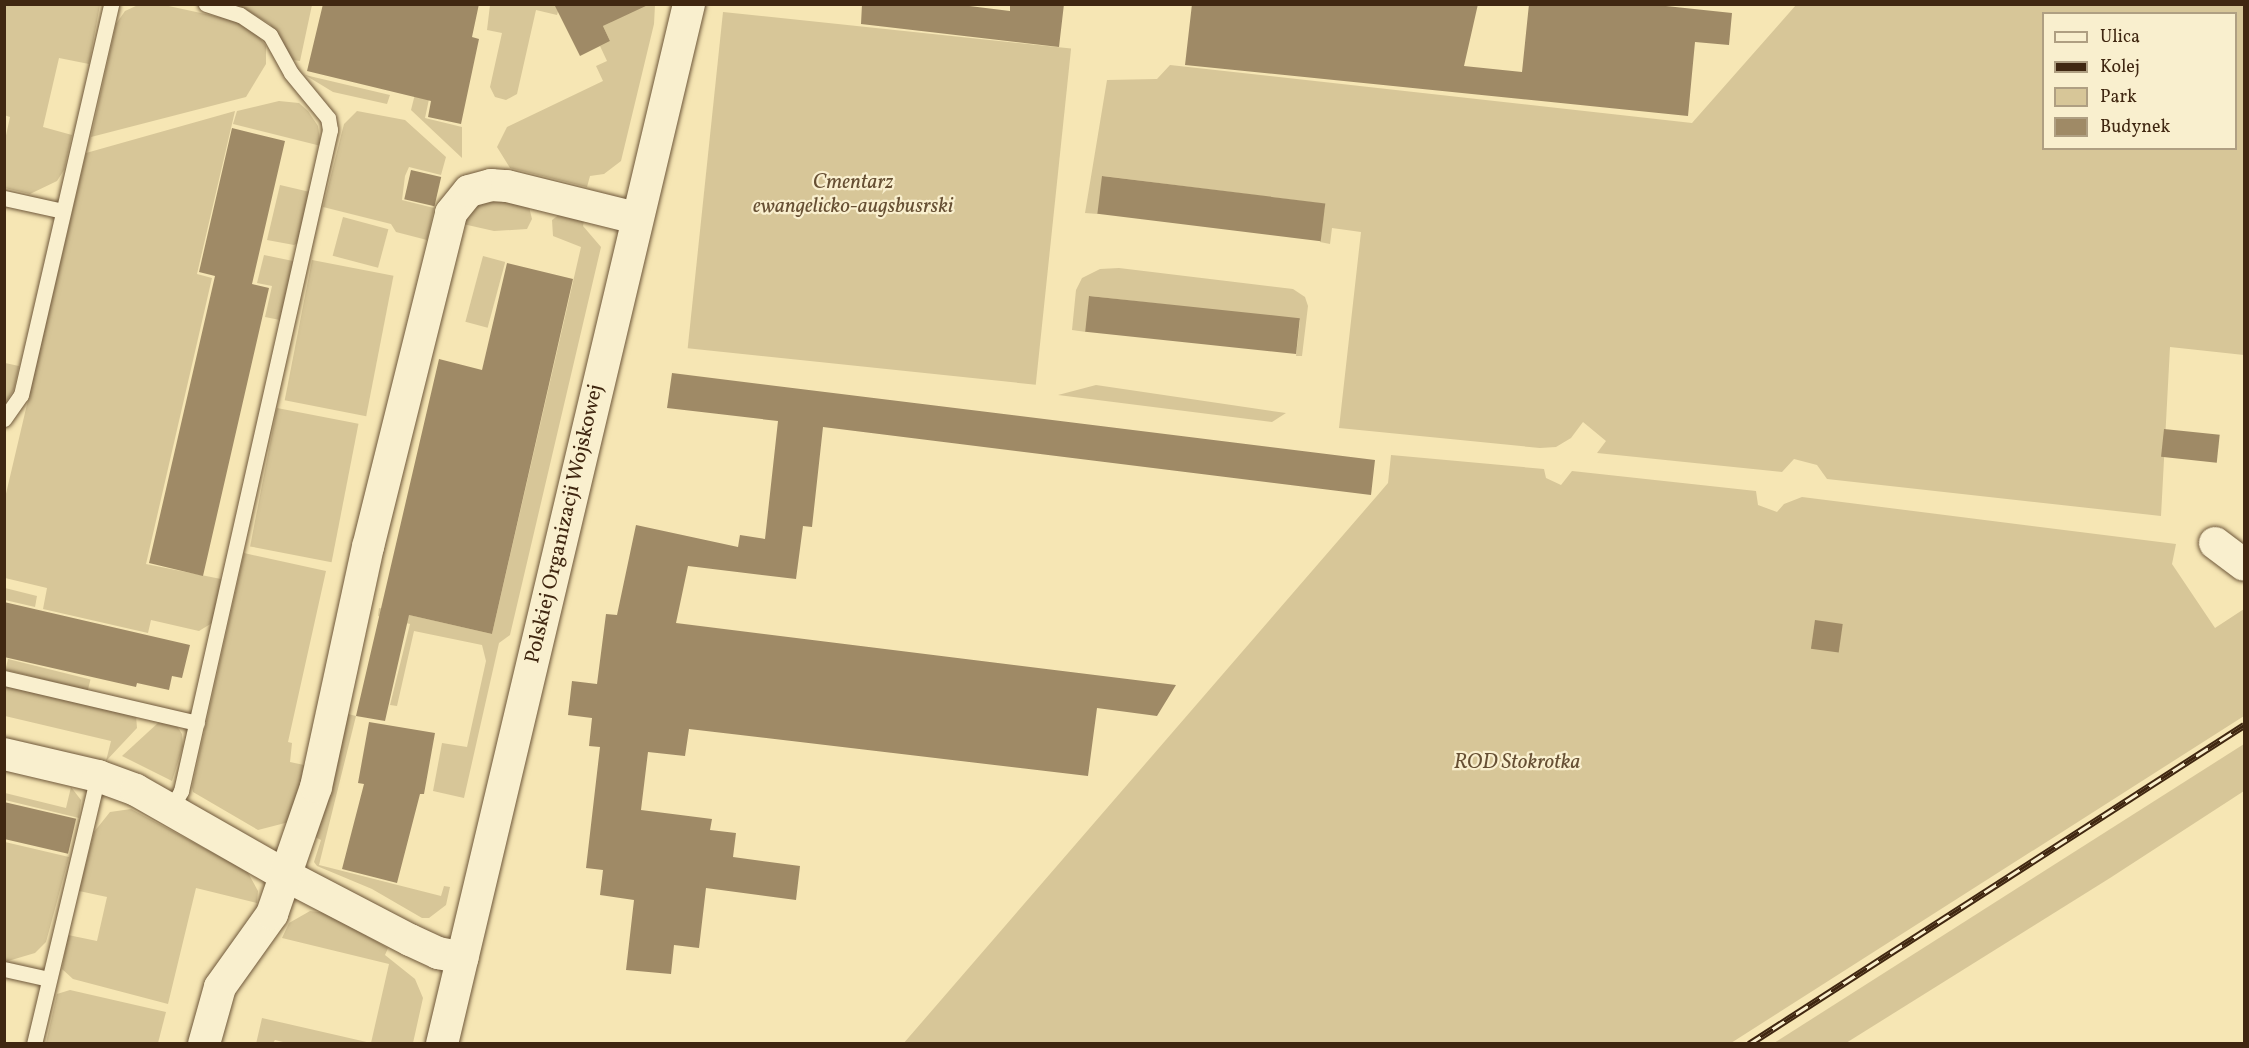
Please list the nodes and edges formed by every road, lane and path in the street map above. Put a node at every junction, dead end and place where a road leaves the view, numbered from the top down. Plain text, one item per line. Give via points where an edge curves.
1 (111, 4) edge
2 (206, 4) edge
3 (689, 4) edge
4 (4, 198) edge
5 (63, 211) junction
6 (636, 218) junction
7 (4, 419) edge
8 (2215, 543) dead end
9 (2244, 566) edge
10 (4, 678) edge
11 (197, 723) junction
12 (4, 754) edge
13 (98, 776) junction
14 (171, 809) junction
15 (285, 875) junction
16 (463, 957) junction
17 (4, 969) edge
18 (49, 979) junction
19 (34, 1044) edge
20 (204, 1044) edge
21 (442, 1044) edge

1 - 5 lane
2 - 11 lane via 240,15 270,35 291,73 328,118 330,130
3 - 6 street, Polskiej Organizacji Wojskowej
4 - 5 lane
5 - 7 lane via 21,395
6 - 15 street via 491,185 469,191 451,213 368,547 320,771
6 - 16 street, Polskiej Organizacji Wojskowej
8 - 9 street
10 - 11 lane
11 - 14 lane via 181,791
12 - 13 street
13 - 14 street
13 - 18 lane
14 - 15 street
15 - 16 street via 426,948
15 - 20 street via 263,931 220,987
16 - 21 street, Polskiej Organizacji Wojskowej
17 - 18 lane
18 - 19 lane

